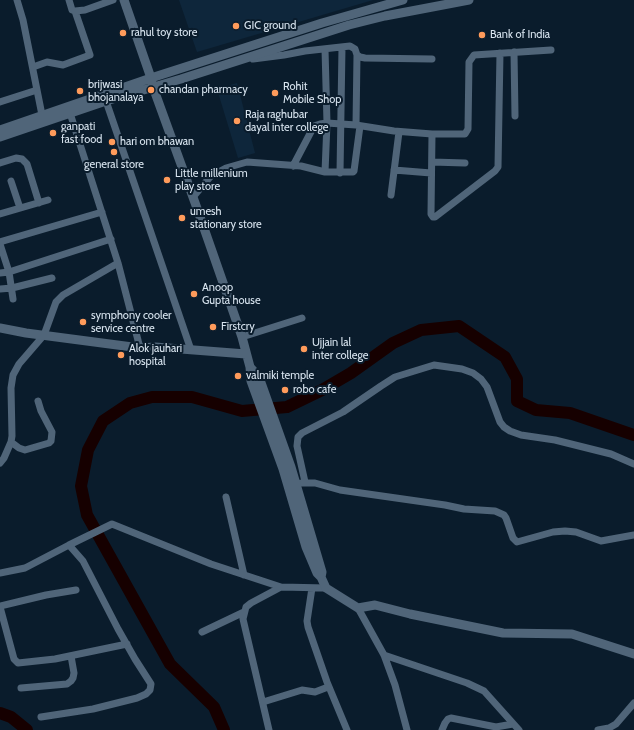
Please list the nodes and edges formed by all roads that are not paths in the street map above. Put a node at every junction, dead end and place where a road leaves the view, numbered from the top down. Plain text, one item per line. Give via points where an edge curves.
1 (17, 0) edge
2 (69, 0) edge
3 (112, 0) edge
4 (124, 0) edge
5 (404, 0) edge
6 (469, 0) edge
7 (75, 11) junction
8 (342, 47) junction
9 (325, 49) junction
10 (551, 50) dead end
11 (514, 52) junction
12 (500, 53) junction
13 (358, 54) junction
14 (432, 59) dead end
15 (242, 60) junction
16 (32, 67) junction
17 (152, 83) junction
18 (37, 90) junction
19 (106, 101) junction
20 (0, 102) edge
21 (70, 113) junction
22 (42, 115) junction
23 (515, 116) dead end
24 (326, 123) junction
25 (341, 124) junction
26 (358, 126) junction
27 (0, 130) edge
28 (399, 132) junction
29 (432, 134) junction
30 (0, 136) edge
31 (432, 162) junction
32 (0, 163) edge
33 (465, 163) dead end
34 (293, 166) junction
35 (394, 170) junction
36 (325, 172) junction
37 (340, 172) junction
38 (431, 173) junction
39 (11, 181) dead end
40 (391, 195) dead end
41 (193, 197) junction
42 (48, 200) dead end
43 (39, 203) junction
44 (20, 208) junction
45 (102, 212) junction
46 (0, 214) edge
47 (111, 239) junction
48 (0, 243) edge
49 (118, 263) junction
50 (9, 272) junction
51 (0, 273) edge
52 (52, 278) dead end
53 (12, 288) junction
54 (0, 289) edge
55 (13, 299) dead end
56 (302, 318) dead end
57 (0, 328) edge
58 (44, 335) junction
59 (242, 337) junction
60 (140, 348) junction
61 (192, 350) junction
62 (246, 354) junction
63 (38, 401) dead end
64 (11, 442) junction
65 (0, 463) edge
66 (634, 464) edge
67 (287, 468) junction
68 (305, 482) junction
69 (295, 484) junction
70 (226, 497) dead end
71 (634, 535) edge
72 (69, 545) junction
73 (0, 574) edge
74 (244, 575) junction
75 (321, 577) junction
76 (281, 587) junction
77 (312, 588) junction
78 (326, 588) junction
79 (76, 590) dead end
80 (0, 606) edge
81 (358, 608) junction
82 (244, 612) junction
83 (2, 622) edge
84 (202, 632) dead end
85 (127, 644) junction
86 (384, 654) junction
87 (634, 654) edge
88 (71, 656) junction
89 (328, 687) junction
90 (21, 688) dead end
91 (263, 702) junction
92 (634, 703) edge
93 (41, 717) dead end
94 (514, 724) junction
95 (495, 728) edge
96 (269, 730) edge
97 (347, 730) edge
98 (407, 730) edge
99 (442, 730) edge
100 (519, 730) edge
101 (598, 730) edge

1 - 16 street
2 - 7 street via 72,10
3 - 7 street
4 - 17 street
5 - 17 street via 322,23
6 - 15 street via 349,25
7 - 16 street via 90,55 63,65 48,62
8 - 9 street
8 - 13 street via 353,47
8 - 25 street
9 - 15 street
9 - 24 street
10 - 11 street
11 - 12 street
11 - 23 street
12 - 29 street via 476,54 469,62 467,132 462,135
12 - 38 street via 498,167 436,217 430,214
13 - 14 street via 365,58
13 - 26 street
15 - 17 street
16 - 18 street
17 - 19 street
17 - 22 street
17 - 41 street
18 - 20 street
18 - 22 street
19 - 21 street
19 - 61 street
21 - 30 street
21 - 45 street
22 - 27 street
24 - 25 street
24 - 34 street via 314,126
24 - 36 street
25 - 26 street
25 - 37 street
26 - 28 street
26 - 37 street via 354,171
28 - 29 street
28 - 35 street
29 - 31 street
31 - 33 street
31 - 38 street
32 - 43 street via 16,158 22,159
34 - 36 street
34 - 41 street via 247,162 226,168 211,176
35 - 38 street
35 - 40 street
36 - 37 street
39 - 44 street
41 - 59 street
42 - 43 street
43 - 44 street
44 - 46 street
45 - 47 street
45 - 48 street
47 - 49 street
47 - 50 street
48 - 50 street
49 - 58 street via 63,295 56,302
49 - 60 street
50 - 51 street
50 - 53 street
52 - 53 street
53 - 54 street
53 - 55 street
56 - 59 street
57 - 58 street
58 - 60 street
58 - 64 street via 13,375
59 - 62 street
60 - 61 street
61 - 62 street
62 - 67 street
63 - 64 street via 52,432 51,440 25,450
64 - 65 street
66 - 68 street via 611,454 510,431 500,422 481,378 462,369 434,366 395,377 343,412 302,433 298,437 297,446
67 - 69 street
67 - 75 street via 306,547
68 - 69 street
68 - 71 street via 340,490 500,513 506,518 517,542 565,531 601,541
69 - 75 street via 322,572
70 - 74 street
72 - 73 street via 25,568
72 - 74 street via 112,524
72 - 85 street via 84,561
74 - 76 street
75 - 78 street
76 - 77 street
76 - 82 street via 251,603
77 - 78 street
77 - 89 street via 308,628
78 - 81 street
79 - 80 street via 46,594
80 - 83 street
81 - 86 street
81 - 87 street via 375,605 503,632 572,634
82 - 84 street
82 - 91 street via 243,619
83 - 88 street via 16,663
85 - 88 street
85 - 93 street via 151,684 146,694 92,710
86 - 94 street via 467,683 484,692
86 - 98 street
88 - 90 street via 74,673 71,681 66,684
89 - 91 street via 315,692 302,690
89 - 97 street
91 - 96 street
92 - 101 street via 616,724
94 - 95 street
94 - 100 street
95 - 99 street via 451,718

